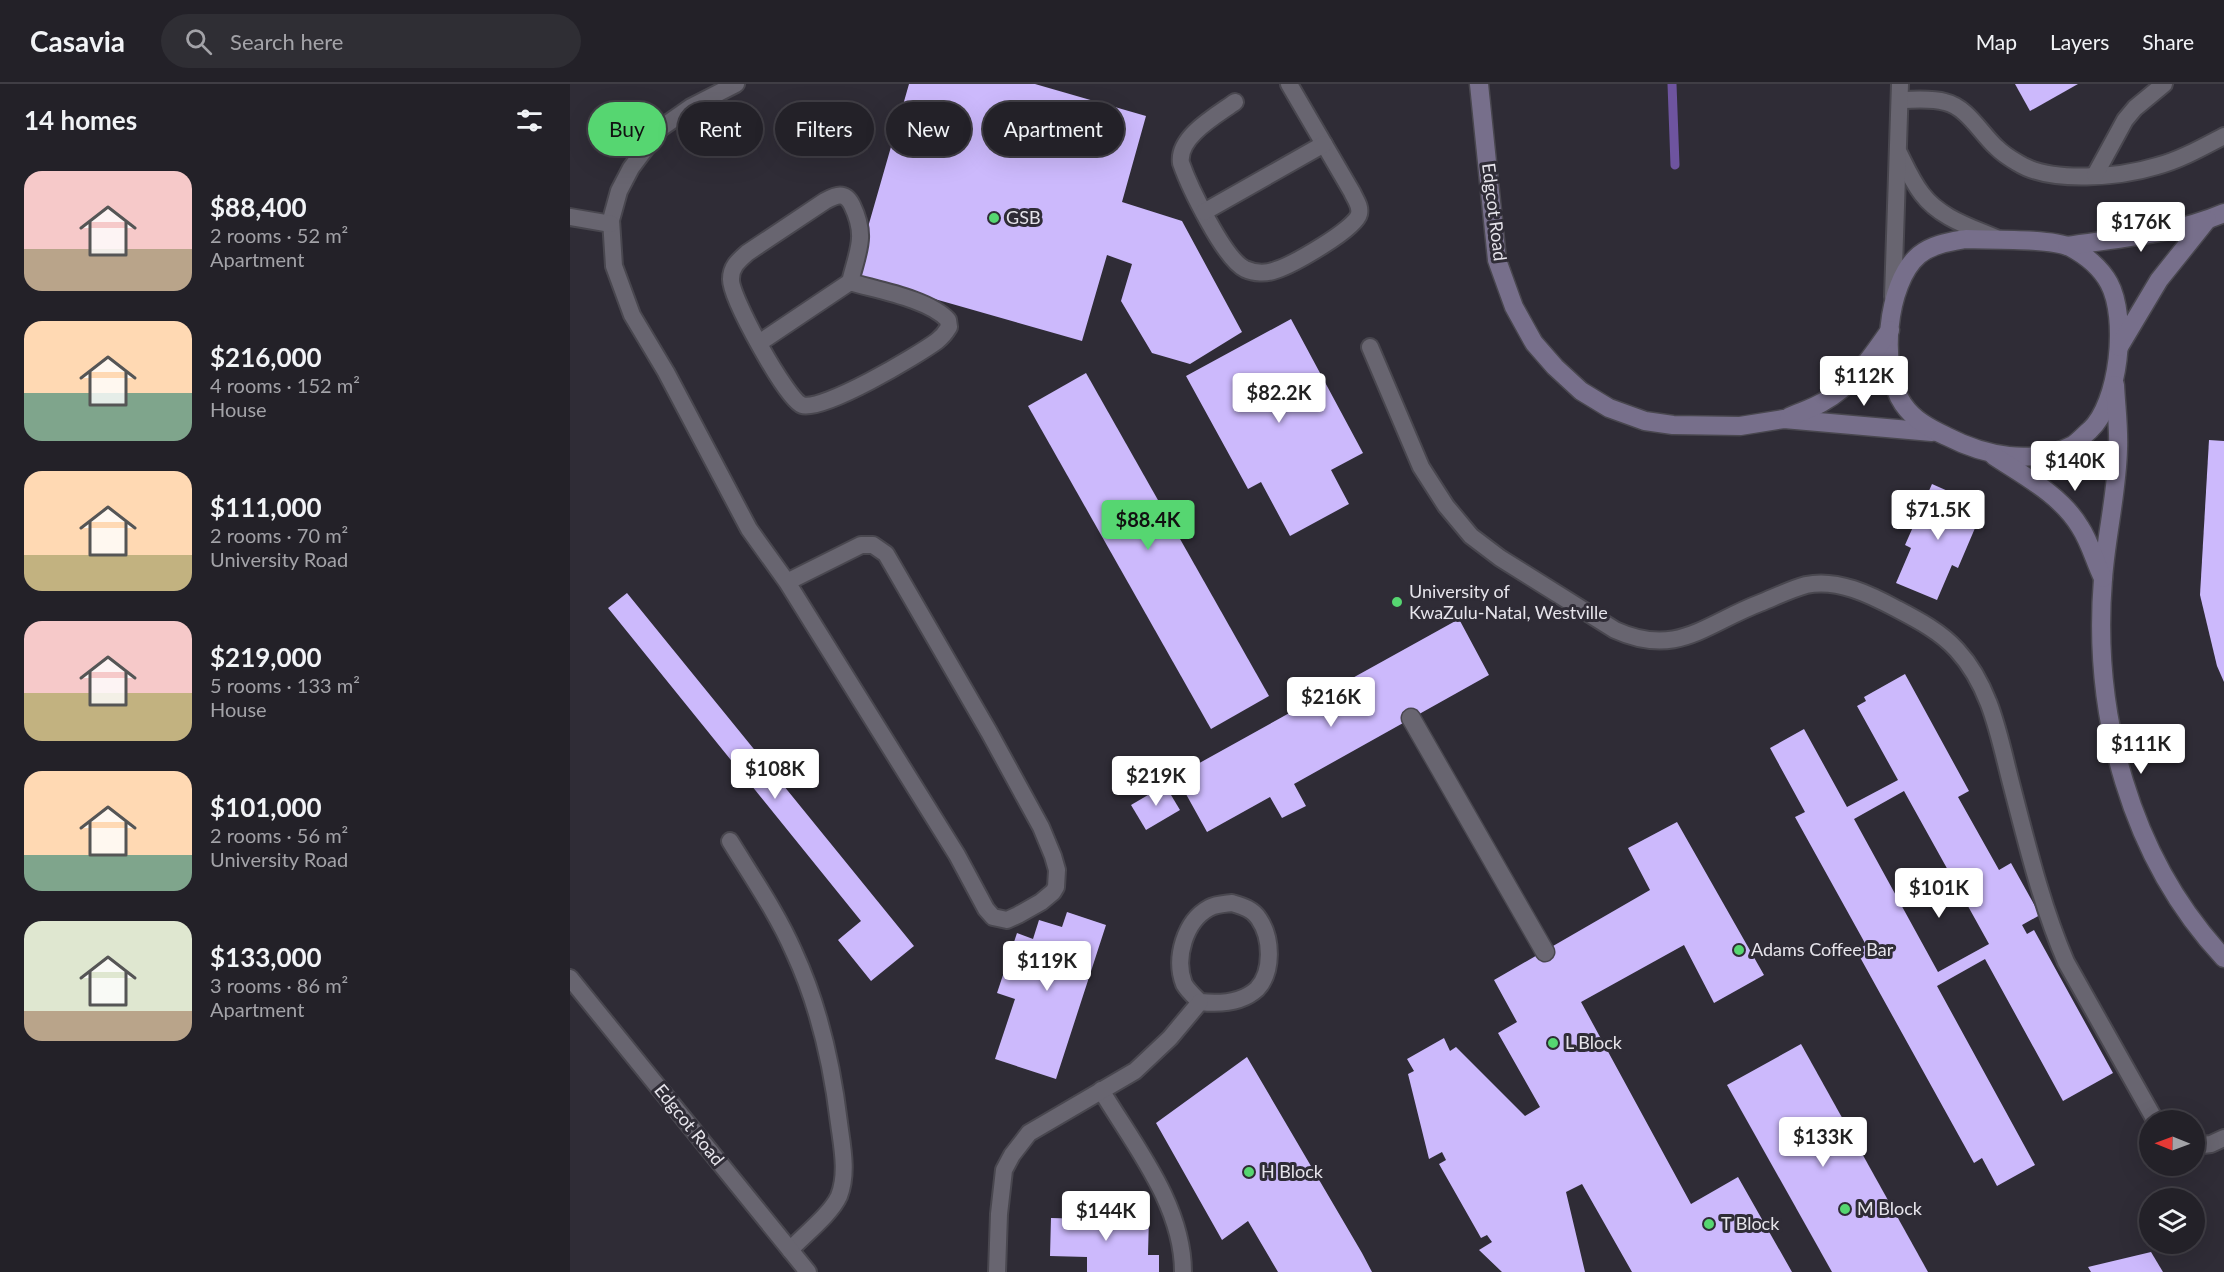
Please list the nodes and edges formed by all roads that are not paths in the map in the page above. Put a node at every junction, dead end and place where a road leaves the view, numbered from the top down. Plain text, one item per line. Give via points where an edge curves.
1 (736, 84) edge
2 (1289, 84) edge
3 (1479, 84) edge
4 (2164, 84) edge
5 (1900, 92) edge
6 (1235, 102) dead end
7 (2224, 136) edge
8 (1324, 144) junction
9 (1898, 152) junction
10 (2095, 175) junction
11 (1204, 212) junction
12 (570, 217) edge
13 (2216, 217) edge
14 (611, 224) junction
15 (1999, 240) junction
16 (2067, 246) junction
17 (850, 282) junction
18 (1892, 310) junction
19 (1890, 330) junction
20 (759, 343) junction
21 (1370, 347) dead end
22 (2119, 347) junction
23 (2114, 374) junction
24 (1784, 419) junction
25 (1940, 433) junction
26 (1992, 454) junction
27 (2103, 578) junction
28 (787, 582) junction
29 (1411, 718) dead end
30 (730, 841) dead end
31 (1545, 952) dead end
32 (2224, 958) edge
33 (570, 978) edge
34 (1200, 1002) junction
35 (1101, 1090) junction
36 (2149, 1110) edge
37 (2224, 1138) edge
38 (2205, 1145) edge
39 (790, 1250) junction
40 (808, 1272) edge
41 (997, 1272) edge
42 (1184, 1272) edge

1 - 14 lane via 661,128 619,191
2 - 8 lane
3 - 24 street, Edgcot Road via 1497,260 1514,307 1534,343 1555,368 1581,391 1609,408 1645,421 1707,427
4 - 10 lane via 2125,120
5 - 9 lane
5 - 10 lane via 1948,102 1960,109 1996,147 2036,172
6 - 11 lane via 1191,136 1180,156
7 - 10 lane via 2158,166
8 - 11 lane
8 - 11 lane via 1352,192 1359,213 1357,220 1340,234 1292,263 1267,272 1242,267 1232,259
9 - 15 lane via 1914,183 1933,205
9 - 18 lane
12 - 14 lane
13 - 16 street
13 - 22 street via 2159,280
14 - 28 lane via 614,266 632,315 749,529
15 - 16 street
15 - 18 street via 1939,243 1919,255 1902,274
16 - 22 street via 2088,258 2109,283 2118,309
17 - 20 lane
17 - 20 lane via 863,226 842,195 832,197 736,262 730,282
17 - 20 lane via 903,294 943,315 949,327 916,354 854,389 812,406 793,400
18 - 19 street
19 - 24 street, Edgcot Road via 1863,368 1841,390
19 - 25 street via 1891,376 1902,404 1919,422
21 - 36 lane via 1421,467 1471,536 1615,630 1633,639 1677,640 1807,585 1827,584 1850,588 1888,604 1924,623 1956,648 1989,701 2042,900 2066,962
22 - 23 street
23 - 26 street via 2097,423 2074,444 2043,456
23 - 27 street via 2118,450
24 - 25 street, Edgcot Road
25 - 26 street
26 - 27 street via 2047,491 2070,512
27 - 32 street via 2100,649 2111,728 2138,824 2160,868
28 - 28 lane via 993,918 1007,920 1048,897 1056,887 1057,870 1041,826 886,554 873,545 861,545
29 - 31 street
30 - 39 lane via 794,951 818,1014 838,1112 844,1159 839,1196
33 - 39 lane, Edgcot Road
34 - 34 lane via 1184,984 1181,955 1187,932 1193,921 1211,907 1241,905 1259,918 1266,933 1268,963 1264,980 1239,999
34 - 35 lane via 1135,1071
35 - 41 lane via 1029,1134 1012,1155 1004,1170
35 - 42 lane via 1160,1187 1174,1222
37 - 38 lane
39 - 40 lane, Edgcot Road

